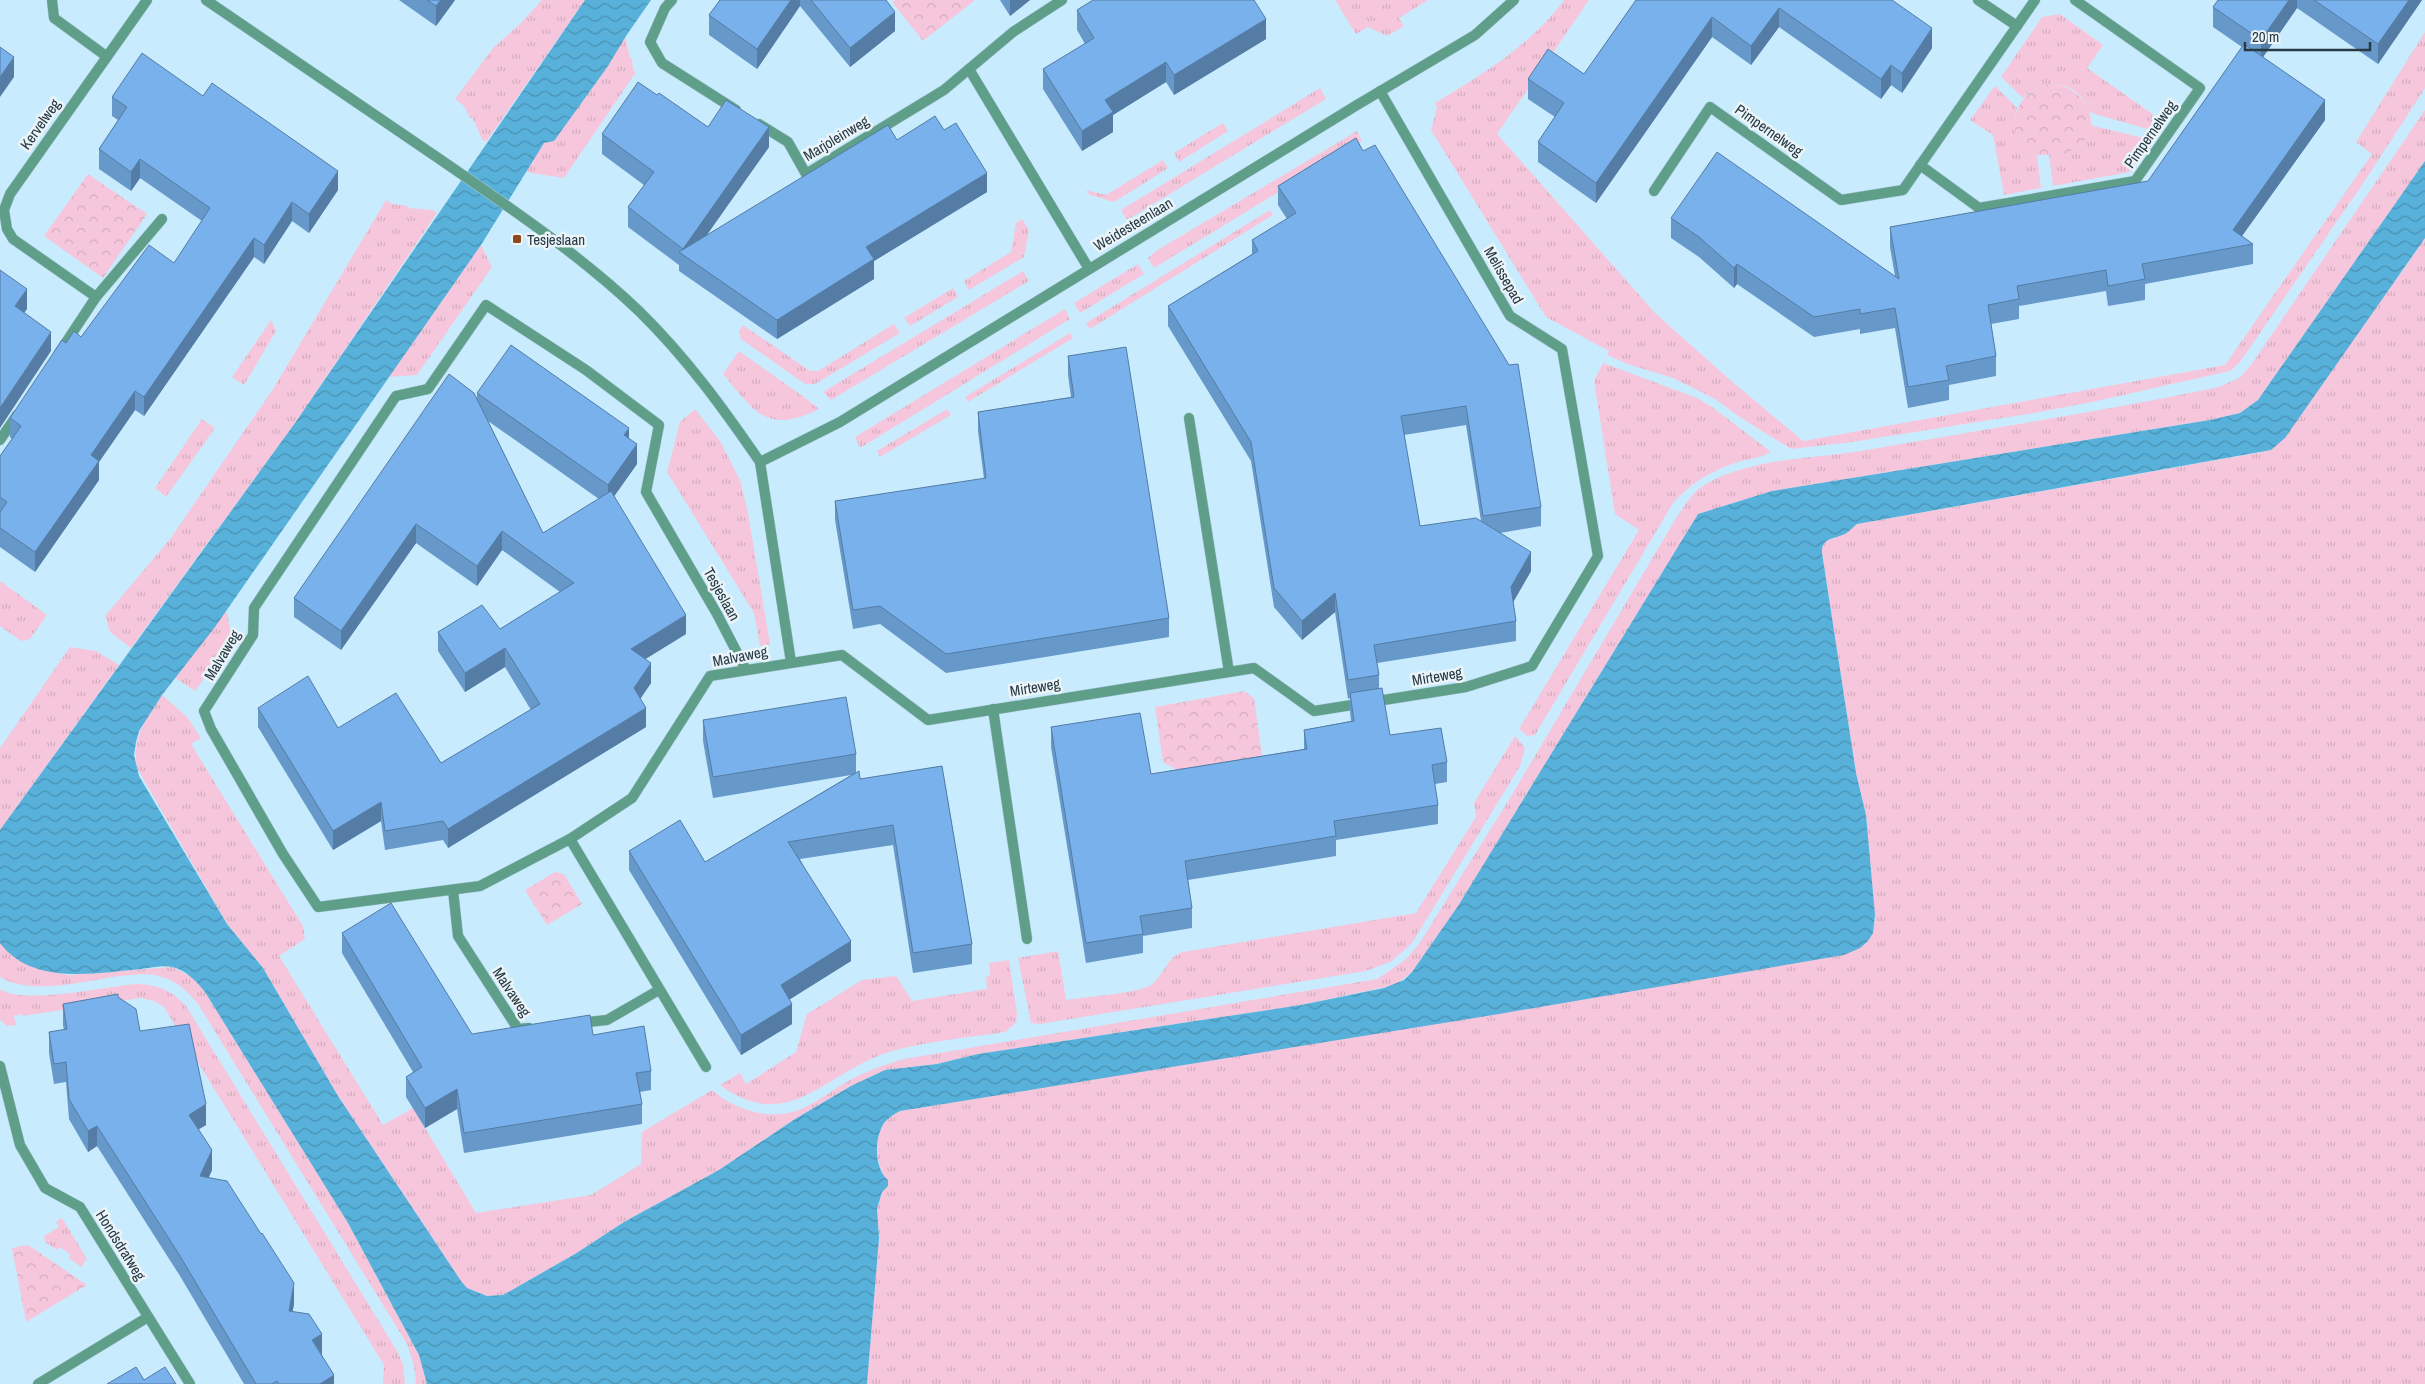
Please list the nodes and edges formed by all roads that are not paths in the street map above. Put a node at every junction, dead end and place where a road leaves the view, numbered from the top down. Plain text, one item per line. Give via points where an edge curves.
1 (52, 0) edge
2 (147, 0) edge
3 (206, 0) edge
4 (672, 0) edge
5 (1062, 0) edge
6 (1514, 0) edge
7 (1978, 0) edge
8 (2035, 0) edge
9 (2075, 0) edge
10 (2016, 26) junction
11 (106, 56) junction
12 (970, 69) junction
13 (1380, 91) junction
14 (1920, 165) junction
15 (1654, 191) dead end
16 (162, 218) dead end
17 (1089, 269) junction
18 (96, 297) junction
19 (486, 304) joint
20 (53, 361) edge
21 (21, 409) edge
22 (1189, 418) dead end
23 (0, 440) edge
24 (760, 462) junction
25 (1598, 556) joint
26 (791, 662) junction
27 (745, 668) junction
28 (1229, 672) junction
29 (993, 709) junction
30 (570, 839) junction
31 (453, 890) junction
32 (1028, 939) dead end
33 (659, 990) junction
34 (567, 1024) edge
35 (537, 1027) edge
36 (0, 1066) edge
37 (706, 1067) dead end
38 (148, 1317) junction
39 (38, 1384) edge
40 (190, 1384) edge

1 - 11 street via 54,18
2 - 11 street, Kervelweg
3 - 24 street via 534,225 592,270 639,312 693,368
4 - 12 street, Marjoleinweg via 650,42 662,63 788,142 806,174 944,90
5 - 12 street, Marjoleinweg via 1013,32
6 - 13 street, Weidesteenlaan via 1475,35
7 - 10 street
8 - 10 street, Pimpernelweg
9 - 14 street, Pimpernelweg via 2200,88 2135,181 1979,208
10 - 14 street, Pimpernelweg
11 - 18 street, Kervelweg via 10,194 4,210 7,229 14,240
12 - 17 street
13 - 17 street, Weidesteenlaan
13 - 25 street, Melissepad via 1510,316 1562,349
14 - 15 street, Pimpernelweg via 1903,190 1842,200 1710,107
16 - 18 street
17 - 24 street, Weidesteenlaan via 829,428
18 - 20 street
19 - 27 street, Tesjeslaan via 586,370 659,425 646,492 718,614
19 - 31 street, Malvaweg via 428,389 396,396 254,608 253,635 204,711 211,729 318,907
21 - 23 street
22 - 28 street
24 - 26 street, Malvaweg
25 - 28 street, Mirteweg via 1532,666 1466,687 1314,711 1254,668
26 - 27 street, Malvaweg
26 - 29 street, Mirteweg via 842,655 928,720
27 - 30 street, Malvaweg via 710,676 632,798
28 - 29 street, Mirteweg
29 - 32 street, Mirteweg
30 - 31 street, Malvaweg via 480,886
30 - 33 street
31 - 35 street, Malvaweg via 458,936 518,1029
33 - 34 street via 607,1020
33 - 37 street
36 - 38 street, Hondsdrafweg via 20,1145 45,1188 80,1207
38 - 39 street
38 - 40 street, Hondsdrafweg

